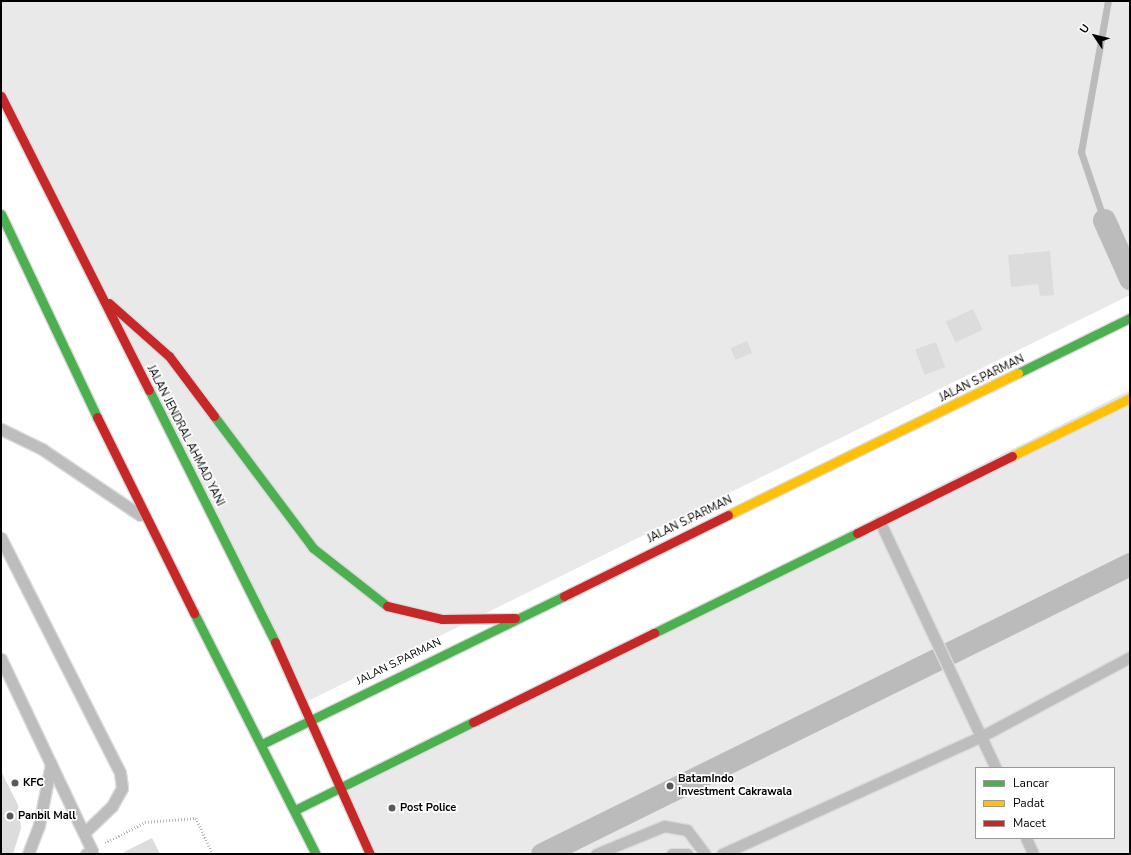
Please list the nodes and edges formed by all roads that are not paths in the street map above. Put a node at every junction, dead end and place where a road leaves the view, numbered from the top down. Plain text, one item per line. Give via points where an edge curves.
1 (1, 96) edge
2 (1, 214) edge
3 (101, 296) junction
4 (1130, 318) edge
5 (1130, 398) edge
6 (1, 429) edge
7 (146, 519) junction
8 (880, 522) junction
9 (1, 538) edge
10 (515, 618) junction
11 (1130, 657) edge
12 (1, 659) edge
13 (311, 719) junction
14 (982, 736) junction
15 (262, 744) junction
16 (51, 764) junction
17 (996, 767) edge
18 (340, 789) junction
19 (295, 810) junction
20 (84, 833) junction
21 (1026, 839) edge
22 (89, 852) edge
23 (28, 854) edge
24 (316, 854) edge
25 (370, 854) edge
26 (596, 854) edge
27 (672, 854) edge
28 (687, 854) edge
29 (705, 854) edge
30 (722, 854) edge
31 (1034, 854) edge

1 - 3 main road, JALAN JENDRAL AHMAD YANI
2 - 7 main road
3 - 10 main road via 169,356 313,548 384,605 442,619
3 - 13 main road, JALAN JENDRAL AHMAD YANI
4 - 10 main road, JALAN S.PARMAN
5 - 8 main road
6 - 7 lane via 42,449
7 - 15 main road
8 - 14 lane
8 - 18 main road
9 - 20 lane via 120,773 122,788 112,806
10 - 13 main road, JALAN S.PARMAN
11 - 14 lane
12 - 16 lane
13 - 15 main road, JALAN S.PARMAN
13 - 18 main road, JALAN JENDRAL AHMAD YANI
14 - 17 lane
14 - 30 lane
15 - 19 main road
16 - 20 lane
16 - 23 lane via 39,825
18 - 19 main road
18 - 25 main road, JALAN JENDRAL AHMAD YANI
19 - 24 main road
20 - 22 lane
21 - 31 lane
26 - 29 lane via 664,826 687,830
27 - 28 lane

